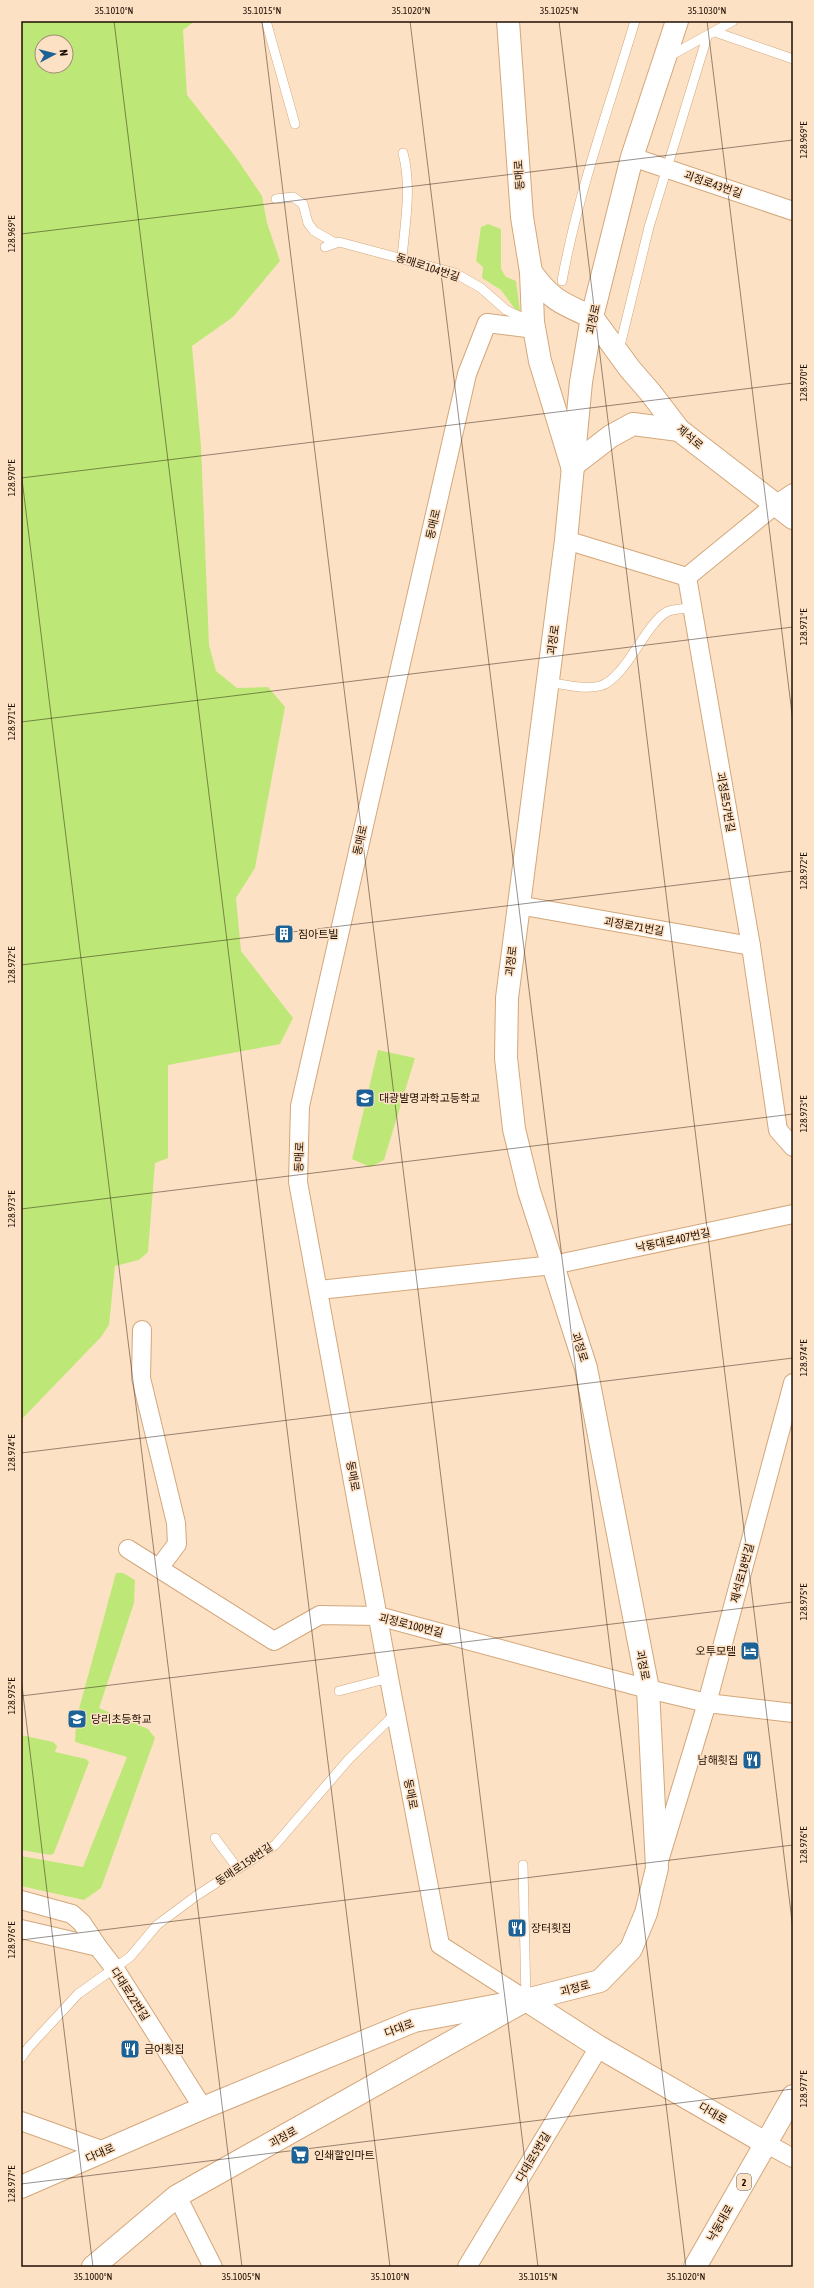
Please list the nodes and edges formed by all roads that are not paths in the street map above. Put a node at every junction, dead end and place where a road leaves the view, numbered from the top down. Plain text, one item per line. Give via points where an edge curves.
1 (266, 21) edge
2 (508, 21) edge
3 (635, 21) edge
4 (677, 21) edge
5 (733, 21) edge
6 (711, 34) junction
7 (793, 59) edge
8 (664, 60) junction
9 (295, 124) dead end
10 (403, 153) dead end
11 (632, 157) junction
12 (668, 169) junction
13 (276, 200) dead end
14 (793, 211) edge
15 (335, 243) junction
16 (325, 247) dead end
17 (402, 258) junction
18 (530, 272) junction
19 (562, 281) dead end
20 (592, 317) junction
21 (534, 325) junction
22 (618, 353) junction
23 (679, 430) junction
24 (572, 466) junction
25 (793, 493) edge
26 (775, 505) junction
27 (793, 518) edge
28 (566, 540) junction
29 (688, 577) junction
30 (692, 608) junction
31 (547, 682) junction
32 (518, 905) junction
33 (751, 946) junction
34 (793, 1147) edge
35 (793, 1214) edge
36 (553, 1265) junction
37 (319, 1290) junction
38 (142, 1330) dead end
39 (793, 1384) edge
40 (128, 1549) dead end
41 (159, 1568) junction
42 (378, 1616) junction
43 (389, 1678) junction
44 (648, 1689) junction
45 (339, 1691) dead end
46 (707, 1703) junction
47 (396, 1713) junction
48 (793, 1713) edge
49 (215, 1838) dead end
50 (523, 1865) dead end
51 (657, 1868) junction
52 (238, 1869) junction
53 (21, 1900) edge
54 (21, 1929) edge
55 (98, 1947) junction
56 (115, 1969) junction
57 (526, 2000) junction
58 (599, 2047) junction
59 (21, 2058) edge
60 (793, 2096) edge
61 (203, 2108) junction
62 (21, 2121) edge
63 (767, 2144) junction
64 (104, 2151) junction
65 (793, 2158) edge
66 (21, 2187) edge
67 (177, 2196) junction
68 (93, 2267) edge
69 (213, 2267) edge
70 (467, 2267) edge
71 (695, 2267) edge

1 - 9 lane
2 - 18 main road, 동매로 via 522,217
3 - 19 lane via 586,183
4 - 8 main road, 괴정로
5 - 6 lane
6 - 7 lane
6 - 8 lane
6 - 12 lane
8 - 11 main road, 괴정로
10 - 17 lane via 407,168 407,187
11 - 12 street, 괴정로43번길
11 - 20 main road, 괴정로
12 - 14 street, 괴정로43번길
12 - 22 lane via 649,227
13 - 15 lane, 동매로104번길 via 293,197 303,204 308,223 314,231
15 - 16 lane
15 - 17 lane, 동매로104번길
17 - 21 lane, 동매로104번길 via 455,274 481,288 506,310
18 - 20 main road via 555,300
18 - 21 main road, 동매로
20 - 22 main road, 제석로
20 - 24 main road, 괴정로 via 581,382
21 - 24 main road, 동매로 via 540,361
21 - 37 street, 동매로 via 487,323 467,374 300,1106 298,1182
22 - 23 main road, 제석로
23 - 24 main road via 632,424 611,436
23 - 26 main road, 제석로
24 - 28 main road, 괴정로
25 - 26 street
26 - 27 main road, 제석로
26 - 29 street
28 - 29 street
28 - 31 main road, 괴정로
29 - 30 street, 괴정로57번길
30 - 31 lane via 666,612 655,622 632,656 601,686
30 - 33 street, 괴정로57번길
31 - 32 main road, 괴정로
32 - 33 street, 괴정로71번길
32 - 36 main road, 괴정로 via 507,998 506,1058 514,1129 529,1191
33 - 34 street, 괴정로57번길 via 778,1130
35 - 36 street, 낙동대로407번길
36 - 37 street
36 - 44 main road, 괴정로 via 586,1368
37 - 42 street, 동매로
38 - 41 street via 141,1378 176,1523 177,1544
39 - 46 street, 제석로18번길
40 - 41 street, 괴정로100번길
41 - 42 street, 괴정로100번길 via 274,1641 320,1615
42 - 43 street, 동매로
42 - 44 street, 괴정로100번길
43 - 45 lane
43 - 47 street, 동매로
44 - 46 street
44 - 51 main road, 괴정로
46 - 48 street
46 - 51 street, 제석로18번길
47 - 52 lane, 동매로158번길 via 349,1760 274,1845
47 - 57 street, 동매로 via 440,1945
49 - 52 lane
50 - 57 lane
51 - 57 main road, 괴정로 via 646,1912 631,1949 600,1981
52 - 56 lane, 동매로158번길 via 157,1925 130,1957
53 - 55 street, 다대로22번길 via 72,1914 82,1922
54 - 55 street
55 - 56 street, 다대로22번길
56 - 59 lane, 동매로158번길 via 78,1994
56 - 61 street, 다대로22번길
57 - 58 main road, 다대로
57 - 61 main road, 다대로 via 414,2021
57 - 67 main road, 괴정로
58 - 63 main road, 다대로
58 - 70 street, 다대로5번길
60 - 63 main road, 낙동대로 / 2
61 - 64 main road, 다대로
62 - 64 street
63 - 65 street
63 - 71 main road, 낙동대로 / 2
64 - 66 main road, 다대로
67 - 68 main road, 괴정로
67 - 69 street

